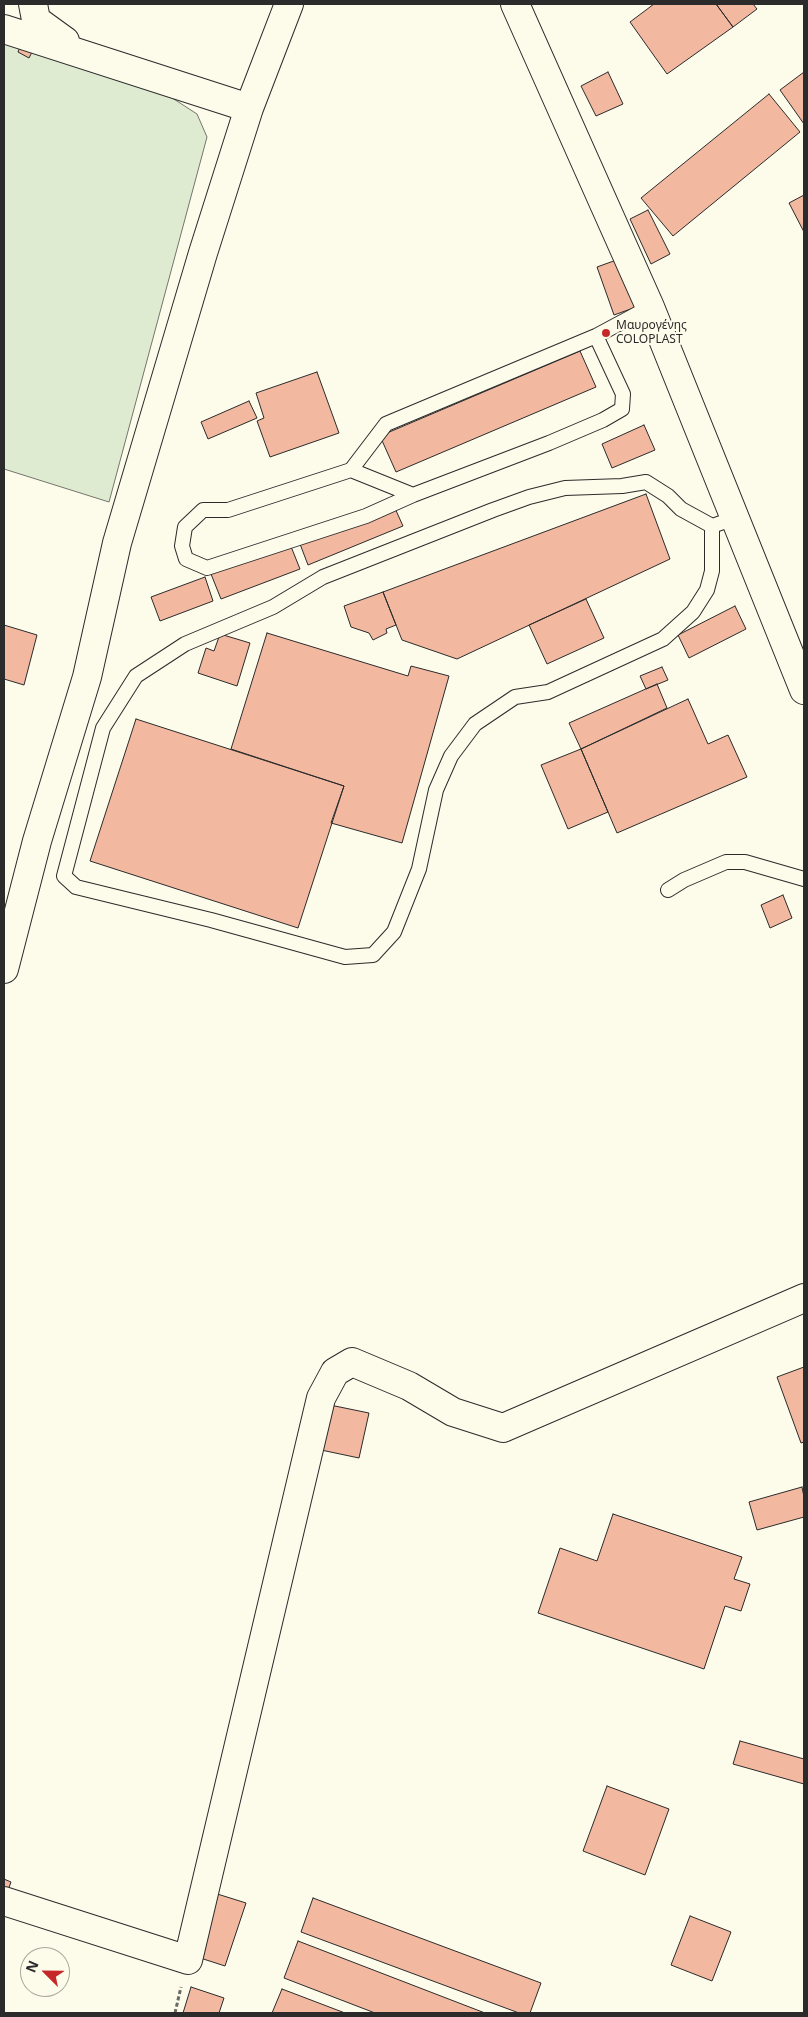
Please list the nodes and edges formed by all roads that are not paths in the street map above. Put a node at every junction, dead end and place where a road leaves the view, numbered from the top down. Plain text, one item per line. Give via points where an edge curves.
1 (33, 4) edge
2 (289, 4) edge
3 (515, 4) edge
4 (4, 29) edge
5 (84, 55) junction
6 (249, 108) junction
7 (650, 307) junction
8 (596, 336) junction
9 (351, 470) junction
10 (413, 495) junction
11 (724, 522) junction
12 (804, 690) edge
13 (804, 879) edge
14 (668, 890) dead end
15 (4, 969) edge
16 (804, 1298) edge
17 (4, 1901) edge

1 - 5 street via 36,20
2 - 6 street
3 - 7 street
4 - 5 street
5 - 6 street
6 - 15 street via 117,543 87,677
7 - 8 lane
7 - 11 street
8 - 9 lane via 386,424
8 - 10 lane via 623,394 622,410 549,443
9 - 10 lane
9 - 10 lane via 228,510 203,510 185,526 182,546 186,559 207,568 366,516
11 - 11 lane via 680,509 668,496 646,482 566,488 493,510 323,577 272,607 185,644 136,676 104,728 64,876 76,887 345,957 373,955 394,932 419,869 436,790 451,756 476,724 515,697 548,692 663,639 692,612 707,590
11 - 12 street
13 - 14 lane via 745,862 726,862
16 - 17 street via 503,1428 454,1412 409,1386 352,1362 336,1372 321,1398 188,1960

